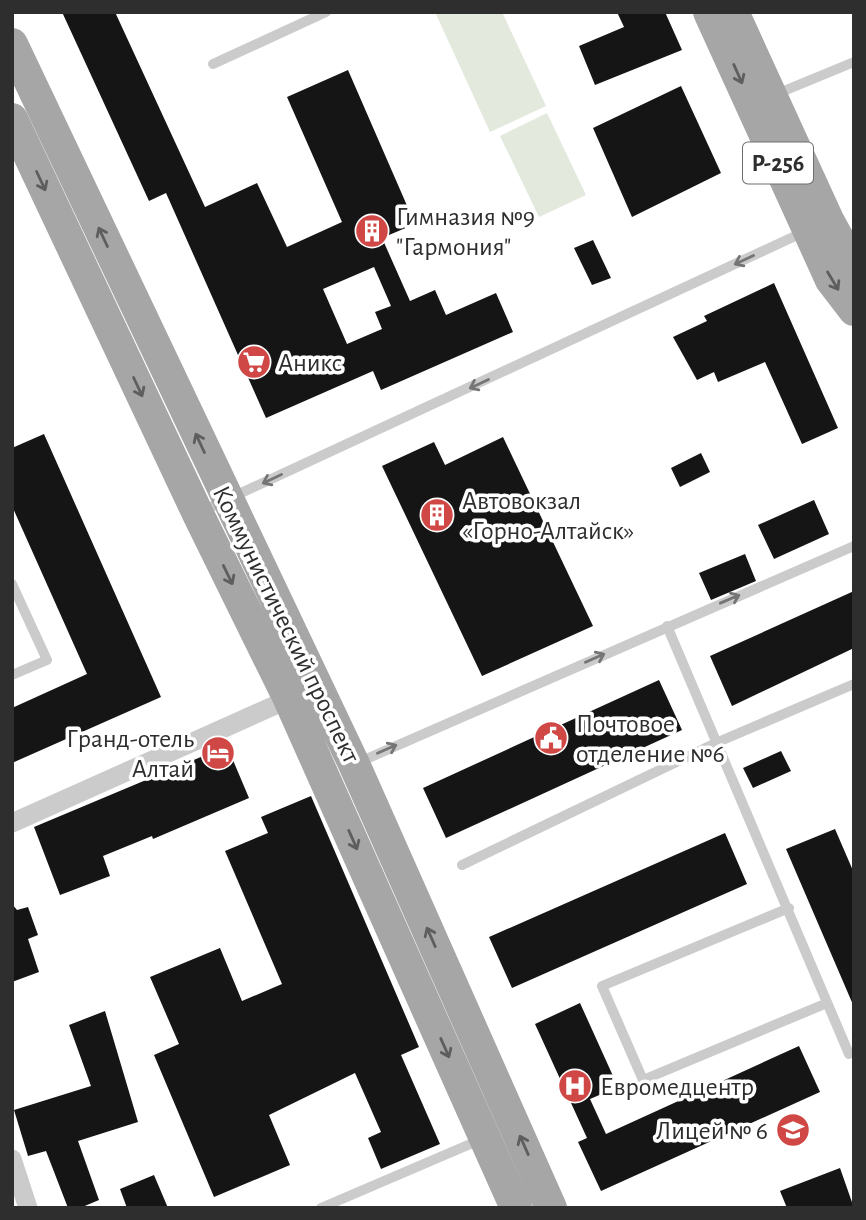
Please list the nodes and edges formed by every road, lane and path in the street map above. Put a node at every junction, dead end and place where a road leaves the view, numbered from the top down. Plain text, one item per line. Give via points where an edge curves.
1 (326, 12) edge
2 (709, 12) edge
3 (733, 12) edge
4 (12, 44) edge
5 (854, 62) edge
6 (213, 64) dead end
7 (773, 95) junction
8 (12, 119) edge
9 (818, 225) junction
10 (854, 267) edge
11 (854, 310) edge
12 (227, 500) junction
13 (198, 514) junction
14 (854, 546) edge
15 (12, 584) edge
16 (667, 626) junction
17 (12, 675) edge
18 (854, 684) edge
19 (289, 699) junction
20 (718, 742) junction
21 (340, 771) junction
22 (12, 823) edge
23 (462, 864) dead end
24 (789, 908) junction
25 (827, 1003) junction
26 (849, 1054) dead end
27 (485, 1138) junction
28 (12, 1159) edge
29 (28, 1208) edge
30 (321, 1208) edge
31 (516, 1208) edge
32 (551, 1208) edge

1 - 6 lane
2 -> 9 main road, Р-256
3 - 7 main road, Р-256
12 -> 4 main road, Коммунистический проспект
5 - 7 lane
7 - 9 main road, Р-256
8 -> 13 main road, Коммунистический проспект
9 - 10 main road, Р-256
9 -> 11 main road, Р-256 via 831,280
9 -> 12 lane
12 - 13 lane
12 - 21 main road, Коммунистический проспект
13 -> 19 main road, Коммунистический проспект
16 -> 14 lane
15 - 17 lane via 47,660
16 - 20 lane
21 -> 16 lane
18 - 20 lane
19 - 21 main road, Коммунистический проспект
19 - 22 street
20 - 23 lane
20 - 24 lane
21 -> 27 main road, Коммунистический проспект
32 -> 21 main road, Коммунистический проспект
24 - 25 lane
24 - 25 lane via 602,986 643,1080
25 - 26 lane
27 - 30 lane
27 - 31 main road, Коммунистический проспект
28 - 29 street

